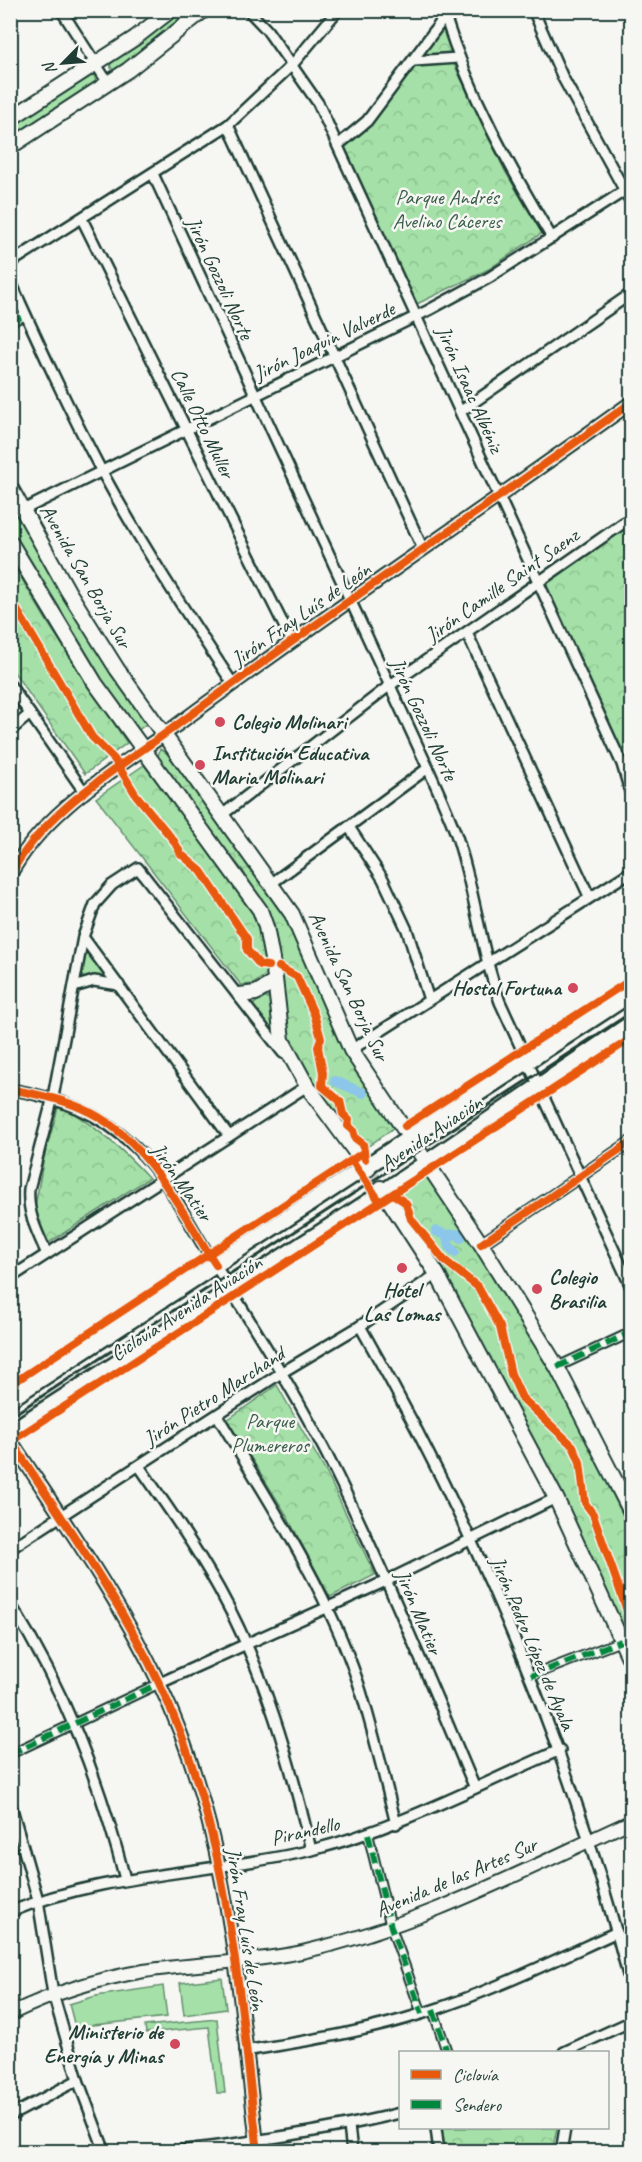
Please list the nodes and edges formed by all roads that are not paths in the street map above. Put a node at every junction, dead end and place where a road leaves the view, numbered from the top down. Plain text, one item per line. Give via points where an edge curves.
1 (61, 10) edge
2 (171, 10) edge
3 (204, 10) edge
4 (248, 10) edge
5 (338, 10) edge
6 (533, 10) edge
7 (630, 10) edge
8 (448, 13) edge
9 (632, 15) edge
10 (458, 58) junction
11 (414, 61) junction
12 (96, 64) junction
13 (292, 64) junction
14 (108, 83) junction
15 (10, 119) edge
16 (228, 125) junction
17 (338, 145) junction
18 (10, 147) edge
19 (153, 174) junction
20 (628, 188) edge
21 (632, 204) edge
22 (82, 219) junction
23 (552, 238) junction
24 (10, 263) edge
25 (10, 280) edge
26 (632, 293) edge
27 (26, 315) junction
28 (417, 316) junction
29 (10, 322) edge
30 (334, 355) junction
31 (255, 394) junction
32 (632, 402) edge
33 (461, 411) junction
34 (185, 428) junction
35 (101, 470) junction
36 (10, 487) edge
37 (499, 498) junction
38 (23, 510) junction
39 (632, 517) edge
40 (10, 542) edge
41 (423, 549) junction
42 (537, 581) junction
43 (350, 601) junction
44 (467, 633) junction
45 (292, 642) junction
46 (233, 684) junction
47 (10, 685) edge
48 (389, 686) junction
49 (30, 714) junction
50 (10, 731) edge
51 (162, 736) junction
52 (143, 750) junction
53 (632, 758) edge
54 (622, 764) junction
55 (428, 768) junction
56 (85, 793) junction
57 (632, 798) edge
58 (222, 815) junction
59 (349, 827) junction
60 (632, 870) edge
61 (10, 875) edge
62 (272, 883) junction
63 (589, 896) junction
64 (83, 937) junction
65 (486, 963) junction
66 (275, 982) junction
67 (119, 985) junction
68 (74, 987) junction
69 (632, 993) edge
70 (240, 995) junction
71 (429, 1000) junction
72 (632, 1023) edge
73 (351, 1050) junction
74 (526, 1061) junction
75 (296, 1070) junction
76 (538, 1085) junction
77 (307, 1086) junction
78 (10, 1089) edge
79 (53, 1097) junction
80 (229, 1136) junction
81 (408, 1138) junction
82 (632, 1141) edge
83 (425, 1162) junction
84 (367, 1168) junction
85 (581, 1176) junction
86 (162, 1180) junction
87 (382, 1190) junction
88 (481, 1244) junction
89 (47, 1254) junction
90 (216, 1265) junction
91 (437, 1274) junction
92 (10, 1278) edge
93 (632, 1289) edge
94 (231, 1290) junction
95 (360, 1326) junction
96 (632, 1332) edge
97 (557, 1367) junction
98 (281, 1373) junction
99 (10, 1399) edge
100 (218, 1415) junction
101 (10, 1432) edge
102 (10, 1439) edge
103 (139, 1466) junction
104 (556, 1498) junction
105 (632, 1514) edge
106 (61, 1517) junction
107 (469, 1541) junction
108 (10, 1549) edge
109 (386, 1581) junction
110 (10, 1603) edge
111 (326, 1608) junction
112 (621, 1641) junction
113 (245, 1643) junction
114 (632, 1664) edge
115 (531, 1676) junction
116 (160, 1683) junction
117 (75, 1722) junction
118 (560, 1750) junction
119 (10, 1754) edge
120 (474, 1786) junction
121 (10, 1802) edge
122 (632, 1821) edge
123 (396, 1824) junction
124 (368, 1834) junction
125 (588, 1841) junction
126 (311, 1850) junction
127 (221, 1866) junction
128 (125, 1879) junction
129 (38, 1900) junction
130 (10, 1912) edge
131 (391, 1927) junction
132 (617, 1932) junction
133 (233, 1961) junction
134 (632, 1990) edge
135 (53, 1994) junction
136 (433, 2010) junction
137 (10, 2014) edge
138 (422, 2014) junction
139 (632, 2021) edge
140 (245, 2051) junction
141 (447, 2051) edge
142 (566, 2051) edge
143 (78, 2080) junction
144 (399, 2113) edge
145 (10, 2116) edge
146 (349, 2126) junction
147 (436, 2129) edge
148 (565, 2129) edge
149 (258, 2146) edge
150 (105, 2151) edge
151 (168, 2151) edge
152 (352, 2151) edge
153 (439, 2151) edge
154 (561, 2151) edge

1 - 12 street
2 - 12 main road
3 - 14 main road
4 - 13 street, Jirón Isaac Albéniz
5 - 13 street
6 - 20 street via 562,78
7 - 9 street
8 - 10 street
8 - 11 street
10 - 11 street
10 - 23 street via 485,120
11 - 17 street via 367,121
12 - 14 street
12 - 15 main road
13 - 16 street
13 - 17 street, Jirón Isaac Albéniz via 318,103
14 - 18 main road
16 - 19 street
16 - 30 street
17 - 28 street, Jirón Isaac Albéniz
19 - 22 street
19 - 31 street, Jirón Gozzoli Norte
20 - 21 street
20 - 23 street, Jirón Joaquin Valverde
22 - 24 street
22 - 34 street, Calle Otto Muller
23 - 28 street, Jirón Joaquin Valverde
25 - 27 street
26 - 33 street
27 - 29 street
27 - 35 street
28 - 30 street, Jirón Joaquin Valverde
28 - 33 street, Jirón Isaac Albéniz
30 - 31 street, Jirón Joaquin Valverde
30 - 41 street
31 - 34 street, Jirón Joaquin Valverde
31 - 43 street, Jirón Gozzoli Norte
32 - 37 street, Jirón Fray Luís de León
33 - 37 street, Jirón Isaac Albéniz
34 - 35 street, Jirón Joaquin Valverde
34 - 45 street, Calle Otto Muller
35 - 38 street, Jirón Joaquin Valverde
35 - 46 street
36 - 38 main road, Avenida San Borja Sur
37 - 41 street, Jirón Fray Luís de León
37 - 42 street, Jirón Isaac Albéniz
38 - 51 main road, Avenida San Borja Sur via 68,591
39 - 42 street, Jirón Camille Saint Saenz
40 - 52 main road via 71,645
41 - 43 street, Jirón Fray Luís de León
42 - 44 street, Jirón Camille Saint Saenz
42 - 54 street, Jirón Isaac Albéniz
43 - 45 street, Jirón Fray Luís de León
43 - 48 street, Jirón Gozzoli Norte
44 - 48 street, Jirón Camille Saint Saenz
44 - 63 street
45 - 46 street, Jirón Fray Luís de León
46 - 51 street, Jirón Fray Luís de León
47 - 49 street
48 - 55 street, Jirón Gozzoli Norte
48 - 58 street, Jirón Camille Saint Saenz
49 - 50 street
49 - 56 street
51 - 52 street, Jirón Fray Luís de León
51 - 58 main road, Avenida San Borja Sur
52 - 56 street, Jirón Fray Luís de León
52 - 66 main road via 260,910
53 - 54 street
54 - 57 street, Jirón Isaac Albéniz
55 - 59 street
55 - 65 street, Jirón Gozzoli Norte via 457,835
56 - 61 street, Jirón Fray Luís de León via 32,840
58 - 62 main road, Avenida San Borja Sur
59 - 62 street
59 - 71 street via 383,879 407,930
60 - 63 street
62 - 73 main road, Avenida San Borja Sur via 292,914
63 - 65 street
64 - 67 street
64 - 68 street
64 - 70 street via 95,904 112,885 138,868
65 - 71 street
65 - 74 street, Jirón Gozzoli Norte
66 - 70 main road via 256,993
66 - 75 main road via 278,1027
67 - 68 street via 94,981
67 - 80 street
68 - 79 street
69 - 74 main road, Avenida Aviación
70 - 75 street
71 - 73 street
72 - 76 main road, Avenida Aviación
73 - 81 main road, Avenida San Borja Sur
74 - 76 street, Jirón Gozzoli Norte
74 - 81 main road, Avenida Aviación
75 - 77 main road
76 - 83 main road, Avenida Aviación
76 - 85 street, Jirón Gozzoli Norte
77 - 80 street
77 - 84 main road
78 - 79 street, Jirón Matier
79 - 86 street, Jirón Matier via 83,1108 110,1126 137,1148
79 - 89 street via 36,1155 28,1204
80 - 86 street
81 - 83 main road, Avenida San Borja Sur
81 - 84 main road, Avenida Aviación
82 - 85 street
83 - 87 main road, Avenida Aviación
83 - 88 main road, Avenida San Borja Sur
84 - 90 main road, Avenida Aviación
85 - 88 street
85 - 93 street, Jirón Gozzoli Norte
86 - 89 street
86 - 90 street, Jirón Matier
87 - 91 main road
87 - 94 main road, Avenida Aviación
88 - 97 main road, Avenida San Borja Sur
89 - 92 street
90 - 94 street, Jirón Matier
90 - 99 main road, Avenida Aviación
91 - 95 street, Jirón Pietro Marchand
91 - 104 main road
94 - 98 street, Jirón Matier
94 - 101 main road, Avenida Aviación
95 - 98 street, Jirón Pietro Marchand
95 - 107 street, Jirón Pedro López de Ayala via 403,1401
96 - 97 street
97 - 105 main road, Avenida San Borja Sur
98 - 100 street, Jirón Pietro Marchand
98 - 109 street, Jirón Matier via 336,1473
100 - 103 street, Jirón Pietro Marchand
100 - 111 street via 296,1548
102 - 106 street, Jirón Fray Luís de León
103 - 106 street, Jirón Pietro Marchand
103 - 113 street via 208,1572
104 - 107 street
104 - 112 main road
106 - 108 street, Jirón Pietro Marchand
106 - 116 street, Jirón Fray Luís de León via 106,1586
107 - 109 street
107 - 115 street, Jirón Pedro López de Ayala
109 - 111 street
109 - 120 street, Jirón Matier
110 - 117 street via 40,1651
111 - 113 street
111 - 123 street via 357,1681
112 - 114 main road
112 - 115 street
113 - 116 street
113 - 126 street via 271,1704
115 - 118 street, Jirón Pedro López de Ayala
116 - 117 street
116 - 127 street, Jirón Fray Luís de León via 200,1790
117 - 119 street
117 - 128 street via 103,1796
118 - 120 street, Pirandello
118 - 125 street, Jirón Pedro López de Ayala
120 - 123 street, Pirandello
121 - 129 street
122 - 125 street, Avenida de las Artes Sur
123 - 124 street, Pirandello
124 - 126 street, Pirandello
124 - 131 street
125 - 131 street, Avenida de las Artes Sur
125 - 132 street, Jirón Pedro López de Ayala
126 - 127 street, Pirandello
127 - 128 street, Pirandello
127 - 133 street, Jirón Fray Luís de León
128 - 129 street, Pirandello
129 - 130 street, Pirandello
129 - 135 street
131 - 133 street, Avenida de las Artes Sur via 300,1952
131 - 138 street
132 - 134 street, Jirón Pedro López de Ayala
132 - 136 street
133 - 135 street, Avenida de las Artes Sur via 145,1971
133 - 140 street, Jirón Fray Luís de León
135 - 137 street, Avenida de las Artes Sur
135 - 143 street
136 - 138 street
136 - 141 street
138 - 140 street
139 - 142 street
140 - 149 street, Jirón Fray Luís de León
143 - 145 street
143 - 150 street
144 - 146 street
146 - 149 street
146 - 152 street
147 - 153 street
148 - 154 street
149 - 151 street

